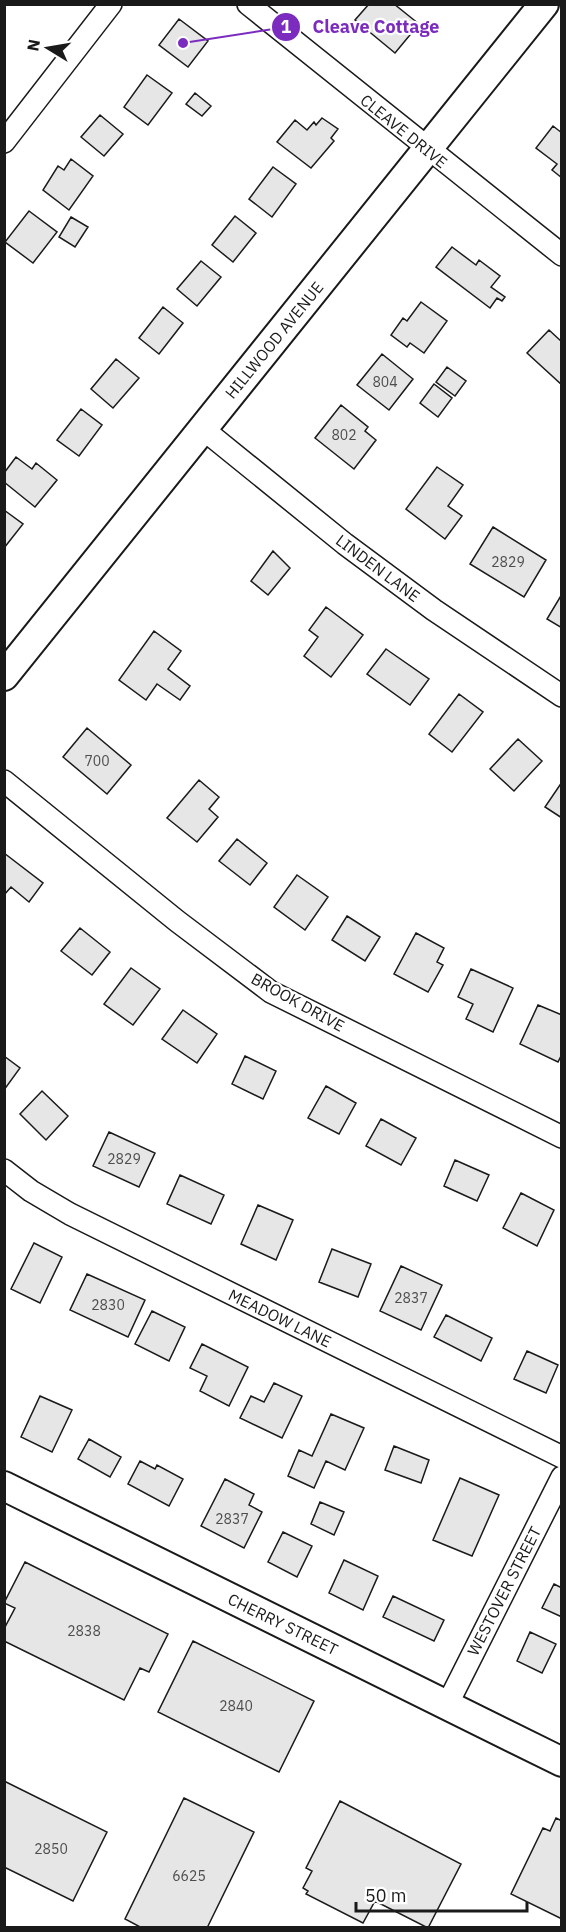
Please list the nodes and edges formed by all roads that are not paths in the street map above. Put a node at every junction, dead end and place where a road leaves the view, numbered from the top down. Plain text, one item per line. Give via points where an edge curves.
1 (111, 4) edge
2 (248, 4) edge
3 (544, 4) edge
4 (8, 129) edge
5 (427, 149) junction
6 (561, 255) edge
7 (203, 429) junction
8 (4, 676) edge
9 (561, 696) edge
10 (4, 781) edge
11 (561, 1137) edge
12 (4, 1170) edge
13 (561, 1457) edge
14 (561, 1477) edge
15 (4, 1486) edge
16 (447, 1705) junction
17 (561, 1762) edge

1 - 4 street
2 - 5 street, CLEAVE DRIVE
3 - 5 main road, HILLWOOD AVENUE
5 - 6 street, CLEAVE DRIVE
5 - 7 main road, HILLWOOD AVENUE
7 - 8 main road, HILLWOOD AVENUE
7 - 9 street, LINDEN LANE via 398,584
10 - 11 street, BROOK DRIVE via 271,992
12 - 13 street, MEADOW LANE via 70,1214
14 - 16 street, WESTOVER STREET
15 - 16 main road, CHERRY STREET
16 - 17 main road, CHERRY STREET

